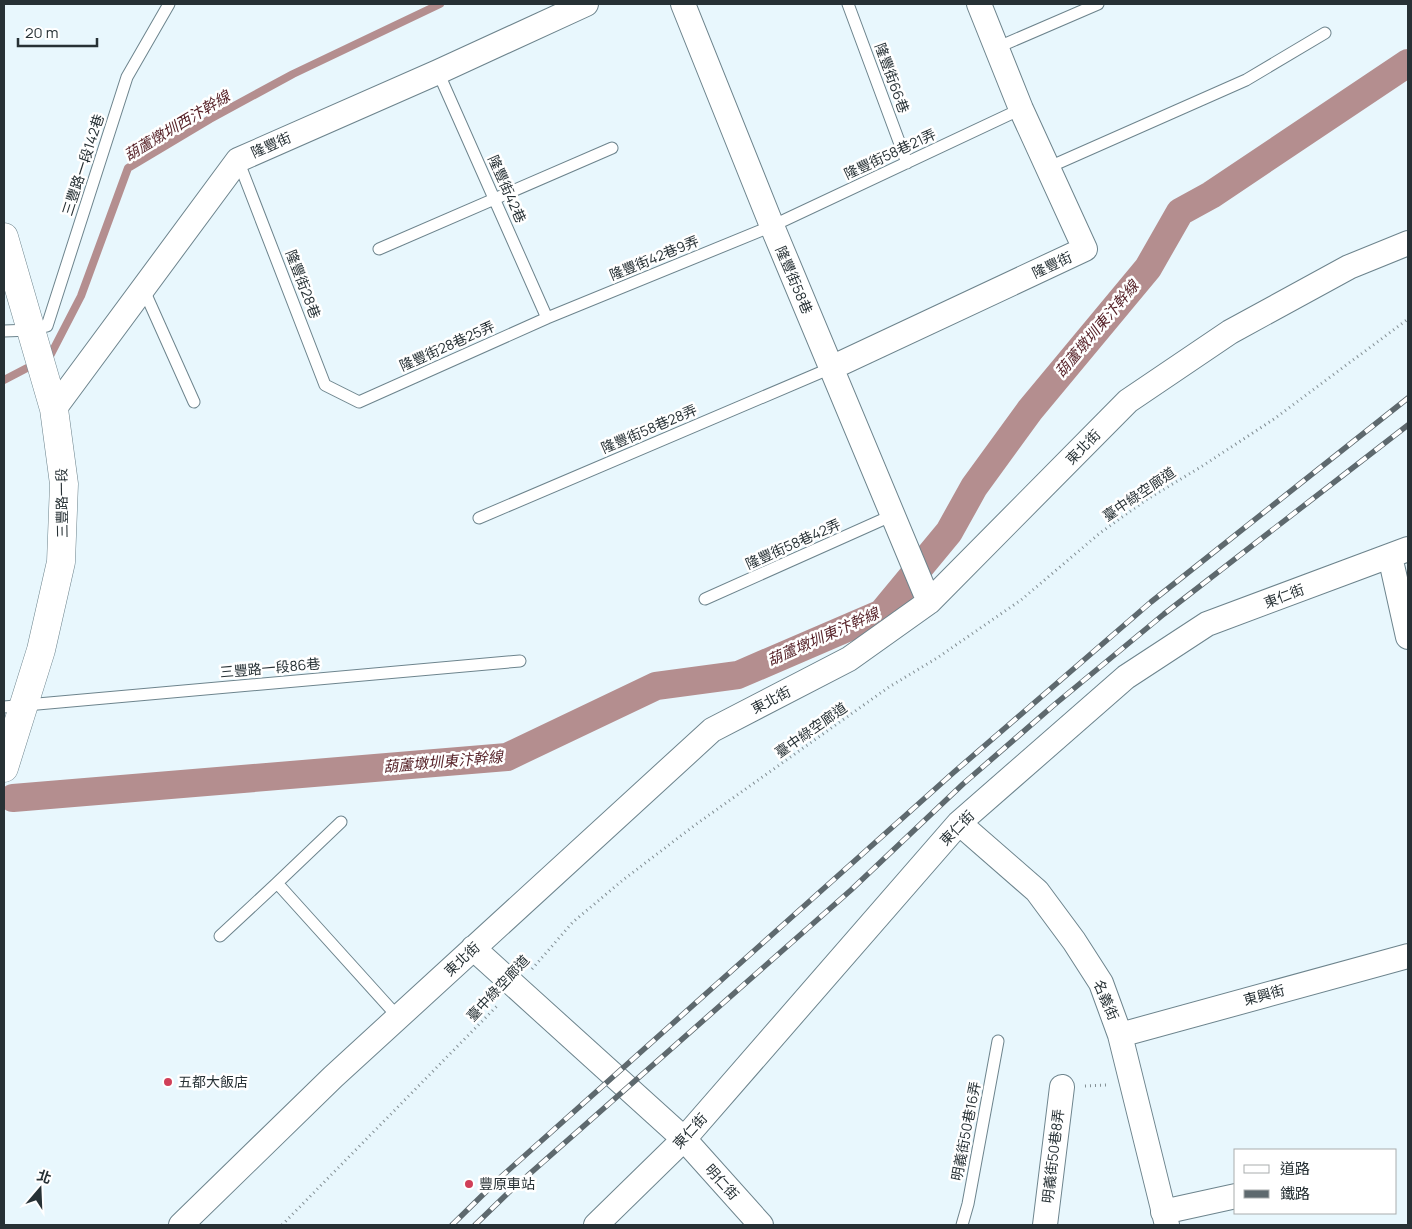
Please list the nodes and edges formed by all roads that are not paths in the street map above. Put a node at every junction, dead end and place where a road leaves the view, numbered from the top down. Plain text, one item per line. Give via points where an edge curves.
1 (169, 4) edge
2 (586, 4) edge
3 (683, 4) edge
4 (848, 4) edge
5 (979, 4) edge
6 (1098, 4) edge
7 (1325, 33) dead end
8 (996, 48) junction
9 (438, 72) junction
10 (1021, 109) junction
11 (612, 148) dead end
12 (238, 160) junction
13 (907, 163) junction
14 (1047, 168) junction
15 (495, 199) junction
16 (772, 226) junction
17 (4, 236) edge
18 (1408, 243) edge
19 (379, 249) dead end
20 (143, 288) junction
21 (548, 318) junction
22 (31, 330) junction
23 (4, 331) edge
24 (831, 368) junction
25 (194, 402) dead end
26 (359, 402) joint
27 (54, 408) junction
28 (892, 515) junction
29 (479, 518) dead end
30 (1399, 552) edge
31 (926, 594) junction
32 (705, 599) dead end
33 (1408, 637) edge
34 (520, 661) dead end
35 (13, 706) edge
36 (4, 768) edge
37 (341, 822) dead end
38 (959, 823) junction
39 (277, 883) junction
40 (220, 936) dead end
41 (473, 948) junction
42 (1408, 956) edge
43 (398, 1017) junction
44 (1120, 1035) junction
45 (998, 1041) dead end
46 (1062, 1087) road end
47 (684, 1139) junction
48 (1234, 1197) edge
49 (1165, 1218) edge
50 (181, 1225) edge
51 (596, 1225) edge
52 (761, 1225) edge
53 (962, 1225) edge
54 (1045, 1225) edge

1 - 22 lane, 三豐路一段142巷 via 127,77 47,326
2 - 9 street, 隆豐街
3 - 16 street, 隆豐街58巷
4 - 13 lane, 隆豐街66巷
5 - 8 street, 隆豐街
6 - 8 lane
7 - 14 lane via 1246,80
8 - 10 street, 隆豐街
9 - 12 street, 隆豐街
9 - 15 lane, 隆豐街42巷
10 - 13 lane, 隆豐街58巷21弄
10 - 14 street, 隆豐街
11 - 15 lane
12 - 20 street, 隆豐街
12 - 26 lane, 隆豐街28巷 via 325,385
13 - 16 lane, 隆豐街58巷21弄
14 - 24 street, 隆豐街 via 1084,249
15 - 19 lane
15 - 21 lane, 隆豐街42巷
16 - 21 lane, 隆豐街42巷9弄
16 - 24 street, 隆豐街58巷
17 - 22 street, 三豐路一段
18 - 31 street, 東北街 via 1349,266 1230,332 1128,401
20 - 25 lane
20 - 27 street, 隆豐街
21 - 26 lane, 隆豐街28巷25弄
22 - 23 lane
22 - 27 street, 三豐路一段
24 - 28 street, 隆豐街58巷
24 - 29 lane, 隆豐街58巷28弄
27 - 35 street, 三豐路一段 via 64,484 61,562 41,650
28 - 31 street, 隆豐街58巷
28 - 32 lane, 隆豐街58巷42弄
30 - 33 street
30 - 38 street, 東仁街 via 1208,624 1126,677
31 - 41 street, 東北街 via 850,659 712,730
34 - 35 lane, 三豐路一段86巷
35 - 36 street, 三豐路一段
37 - 39 lane
38 - 44 street, 名義街 via 1037,891 1101,983
38 - 47 street, 東仁街
39 - 40 lane
39 - 43 lane
41 - 43 street, 東北街
41 - 47 street, 明仁街
42 - 44 street, 東興街
43 - 50 street, 東北街
44 - 49 street, 名義街
45 - 53 lane, 明義街50巷16弄
46 - 54 street, 明義街50巷8弄
47 - 51 street, 東仁街
47 - 52 street, 明仁街
48 - 49 street

